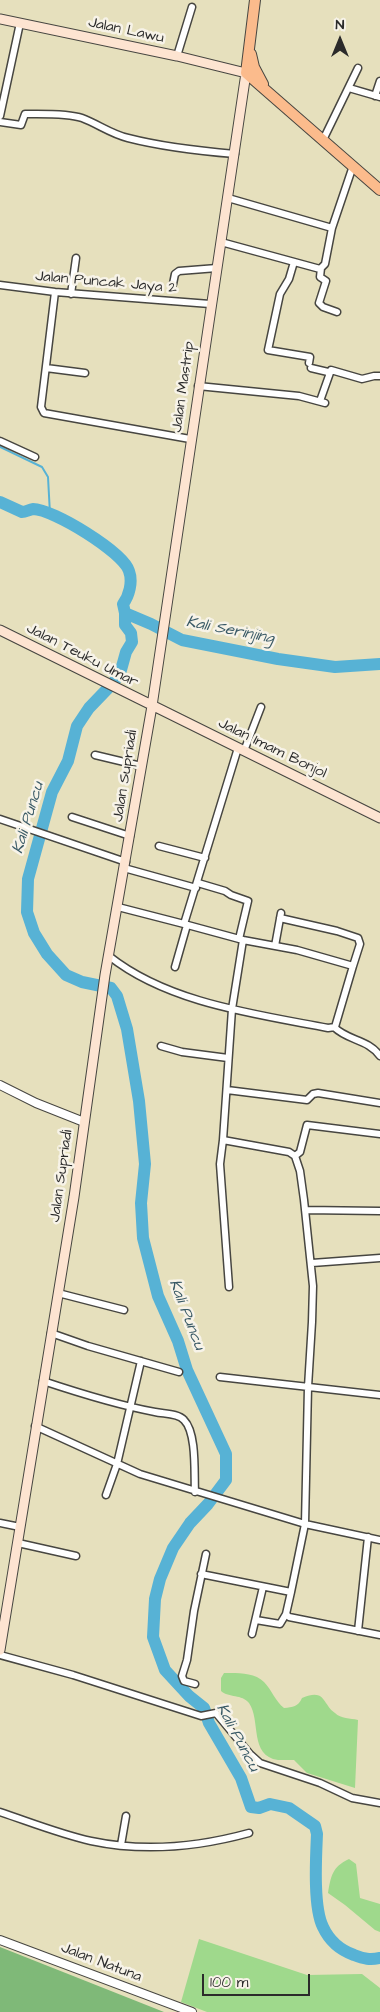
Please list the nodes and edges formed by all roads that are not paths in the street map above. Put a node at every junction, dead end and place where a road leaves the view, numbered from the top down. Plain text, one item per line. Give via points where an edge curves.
1 (255, 0) edge
2 (192, 7) dead end
3 (0, 19) edge
4 (20, 23) junction
5 (249, 46) junction
6 (177, 56) junction
7 (358, 68) dead end
8 (246, 73) junction
9 (380, 82) edge
10 (349, 88) junction
11 (268, 91) junction
12 (377, 96) edge
13 (0, 116) edge
14 (0, 122) edge
15 (323, 140) junction
16 (235, 154) junction
17 (352, 166) junction
18 (380, 190) edge
19 (228, 198) junction
20 (332, 228) junction
21 (221, 242) junction
22 (76, 258) dead end
23 (294, 262) junction
24 (216, 268) junction
25 (322, 268) junction
26 (174, 284) dead end
27 (0, 285) edge
28 (54, 292) junction
29 (72, 294) junction
30 (210, 304) junction
31 (337, 312) dead end
32 (46, 368) junction
33 (328, 372) junction
34 (85, 373) dead end
35 (380, 376) edge
36 (198, 386) junction
37 (190, 439) junction
38 (0, 441) edge
39 (35, 457) dead end
40 (0, 630) edge
41 (152, 706) junction
42 (261, 707) dead end
43 (241, 749) junction
44 (95, 755) dead end
45 (141, 766) junction
46 (72, 817) dead end
47 (380, 818) edge
48 (0, 819) edge
49 (130, 836) junction
50 (159, 846) dead end
51 (205, 858) junction
52 (125, 865) junction
53 (197, 886) junction
54 (118, 907) junction
55 (186, 925) junction
56 (241, 940) junction
57 (275, 946) junction
58 (108, 956) junction
59 (175, 966) dead end
60 (353, 966) junction
61 (232, 1009) junction
62 (334, 1028) junction
63 (161, 1046) dead end
64 (380, 1056) edge
65 (228, 1058) junction
66 (0, 1085) edge
67 (227, 1090) junction
68 (380, 1103) edge
69 (84, 1122) junction
70 (380, 1134) edge
71 (223, 1140) junction
72 (295, 1156) junction
73 (305, 1210) junction
74 (380, 1211) edge
75 (380, 1258) edge
76 (312, 1263) junction
77 (229, 1287) dead end
78 (58, 1293) junction
79 (124, 1310) dead end
80 (50, 1333) junction
81 (141, 1360) junction
82 (179, 1372) dead end
83 (220, 1377) dead end
84 (43, 1381) junction
85 (308, 1387) junction
86 (380, 1395) edge
87 (130, 1406) junction
88 (35, 1426) junction
89 (116, 1464) junction
90 (195, 1492) junction
91 (106, 1495) dead end
92 (0, 1523) edge
93 (306, 1524) junction
94 (20, 1527) junction
95 (368, 1537) junction
96 (380, 1540) edge
97 (18, 1543) junction
98 (206, 1554) dead end
99 (76, 1556) dead end
100 (201, 1574) junction
101 (263, 1587) junction
102 (291, 1592) junction
103 (286, 1614) junction
104 (256, 1620) junction
105 (358, 1631) junction
106 (252, 1634) dead end
107 (380, 1635) edge
108 (0, 1650) edge
109 (0, 1655) edge
110 (196, 1684) dead end
111 (380, 1803) edge
112 (0, 1812) edge
113 (126, 1816) dead end
114 (249, 1833) dead end
115 (121, 1845) junction
116 (0, 1940) edge
117 (192, 2012) edge

1 - 5 main road
2 - 6 street
3 - 4 main road, Jalan Lawu
4 - 6 main road, Jalan Lawu
4 - 13 street
5 - 8 main road
5 - 11 main road via 256,72
6 - 8 main road, Jalan Lawu
7 - 10 street
8 - 11 main road
8 - 16 main road, Jalan Mastrip
9 - 12 street
10 - 12 street
10 - 15 street
11 - 15 main road
14 - 16 street via 21,125 25,114 72,116 134,140 180,149
15 - 17 main road
16 - 19 main road, Jalan Mastrip
17 - 18 main road
17 - 20 street
19 - 20 street
19 - 21 main road, Jalan Mastrip
20 - 25 street
21 - 23 street
21 - 24 main road, Jalan Mastrip
22 - 29 street
23 - 25 street
23 - 33 street via 280,294 268,350 310,357 310,366
24 - 26 street via 179,271 175,274
24 - 30 main road, Jalan Mastrip
25 - 31 street via 320,277 326,284 319,303
27 - 28 street, Jalan Puncak Jaya 2
28 - 29 street, Jalan Puncak Jaya 2
28 - 32 street
29 - 30 street, Jalan Puncak Jaya 2
30 - 36 main road, Jalan Mastrip
32 - 34 street
32 - 37 street via 41,406 44,413
33 - 35 street via 332,369 362,379
33 - 36 street via 323,402
36 - 37 main road, Jalan Mastrip
37 - 41 main road, Jalan Mastrip
38 - 39 street
40 - 41 main road, Jalan Teuku Umar
41 - 43 main road, Jalan Imam Bonjol
41 - 45 main road, Jalan Supriadi
42 - 43 street
43 - 47 main road, Jalan Imam Bonjol
43 - 51 street
44 - 45 street
45 - 49 main road, Jalan Supriadi
46 - 49 street
48 - 52 street
49 - 52 main road, Jalan Supriadi
50 - 51 street
51 - 53 street
52 - 53 street
52 - 54 main road, Jalan Supriadi
53 - 55 street
53 - 56 street via 248,901
54 - 55 street
54 - 58 main road, Jalan Supriadi
55 - 56 street
55 - 59 street
56 - 57 street
56 - 61 street
57 - 60 street
57 - 60 street via 281,915 358,938 360,944
58 - 61 street via 152,982
58 - 69 main road, Jalan Supriadi
60 - 62 street
61 - 62 street
61 - 65 street
62 - 64 street via 342,1035 363,1041
63 - 65 street
65 - 67 street
66 - 69 street
67 - 68 street via 307,1100 318,1093
67 - 71 street
69 - 78 main road, Jalan Supriadi
70 - 72 street via 307,1125 300,1152
71 - 72 street via 282,1150
71 - 77 street via 220,1164
72 - 73 street
73 - 74 street
73 - 76 street
75 - 76 street
76 - 85 street
78 - 79 street
78 - 80 main road, Jalan Supriadi
80 - 81 street
80 - 84 main road, Jalan Supriadi
81 - 82 street
81 - 87 street
83 - 85 street
84 - 87 street
84 - 88 main road, Jalan Supriadi
85 - 86 street
85 - 93 street
87 - 89 street
87 - 90 street via 184,1420 191,1432
88 - 89 street
88 - 94 main road, Jalan Supriadi
89 - 90 street
89 - 91 street
90 - 93 street
92 - 94 street
93 - 95 street
93 - 102 street
94 - 97 main road, Jalan Supriadi
95 - 96 street
95 - 105 street
97 - 99 street
97 - 108 main road, Jalan Supriadi
98 - 100 street
100 - 101 street
100 - 110 street via 182,1679
101 - 102 street
101 - 104 street
102 - 103 street
103 - 104 street via 280,1624
103 - 105 street via 292,1618
104 - 106 street
105 - 107 street
109 - 111 street via 201,1716 215,1713 260,1763 320,1783 352,1798
112 - 115 street via 72,1836
113 - 115 street
114 - 115 street via 186,1846
116 - 117 street, Jalan Natuna

